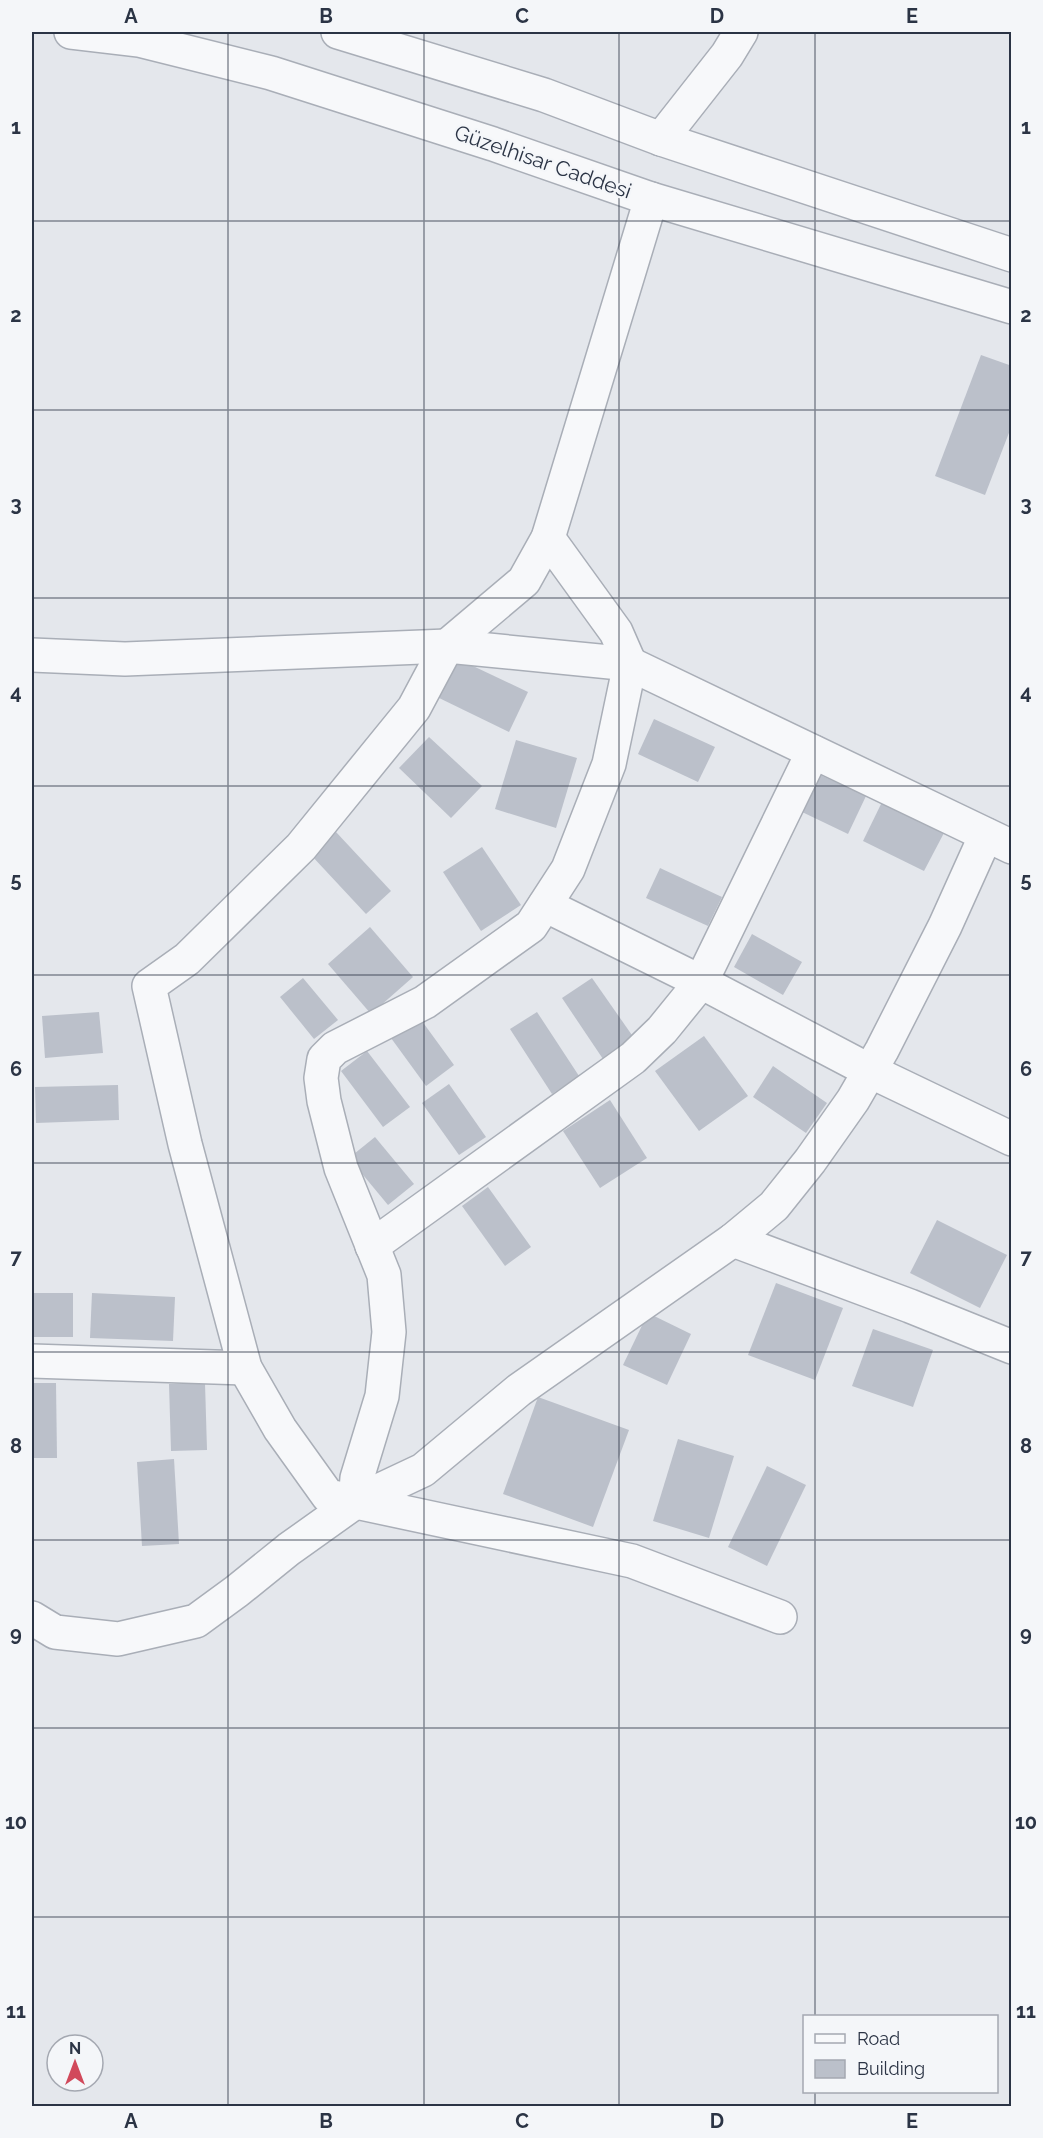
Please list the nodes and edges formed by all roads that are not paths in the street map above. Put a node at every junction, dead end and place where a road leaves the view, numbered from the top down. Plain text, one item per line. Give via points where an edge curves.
1 (70, 32) edge
2 (338, 32) edge
3 (741, 32) edge
4 (661, 139) junction
5 (651, 199) junction
6 (1011, 255) edge
7 (1011, 307) edge
8 (548, 538) junction
9 (447, 646) junction
10 (32, 655) edge
11 (630, 664) junction
12 (813, 752) junction
13 (999, 841) edge
14 (545, 905) junction
15 (701, 982) junction
16 (870, 1071) junction
17 (1011, 1139) edge
18 (733, 1240) junction
19 (372, 1246) junction
20 (1011, 1347) edge
21 (32, 1361) edge
22 (245, 1368) junction
23 (355, 1502) junction
24 (780, 1617) dead end
25 (32, 1618) edge

1 - 5 street, Güzelhisar Caddesi via 139,40 271,73
2 - 4 street via 543,95
3 - 4 street
4 - 6 street
5 - 7 street, Güzelhisar Caddesi
5 - 8 street
8 - 9 street via 524,581
8 - 11 street via 616,632
9 - 10 street via 125,659
9 - 11 street
9 - 22 street via 414,708 301,847 187,959 149,986 185,1144
11 - 12 street
11 - 14 street via 609,764 568,869
12 - 13 street
12 - 15 street
13 - 16 street via 945,926
14 - 15 street
14 - 19 street via 531,926 425,1002 335,1048 324,1059 324,1101 342,1168
15 - 16 street
15 - 19 street via 633,1058
16 - 17 street
16 - 18 street via 810,1161 774,1206
18 - 20 street
18 - 23 street via 519,1390 423,1470
19 - 23 street via 384,1275 389,1332 382,1396 357,1478
21 - 22 street
22 - 23 street via 280,1429 328,1496
23 - 24 street via 632,1561
23 - 25 street via 196,1620 118,1639 55,1632

